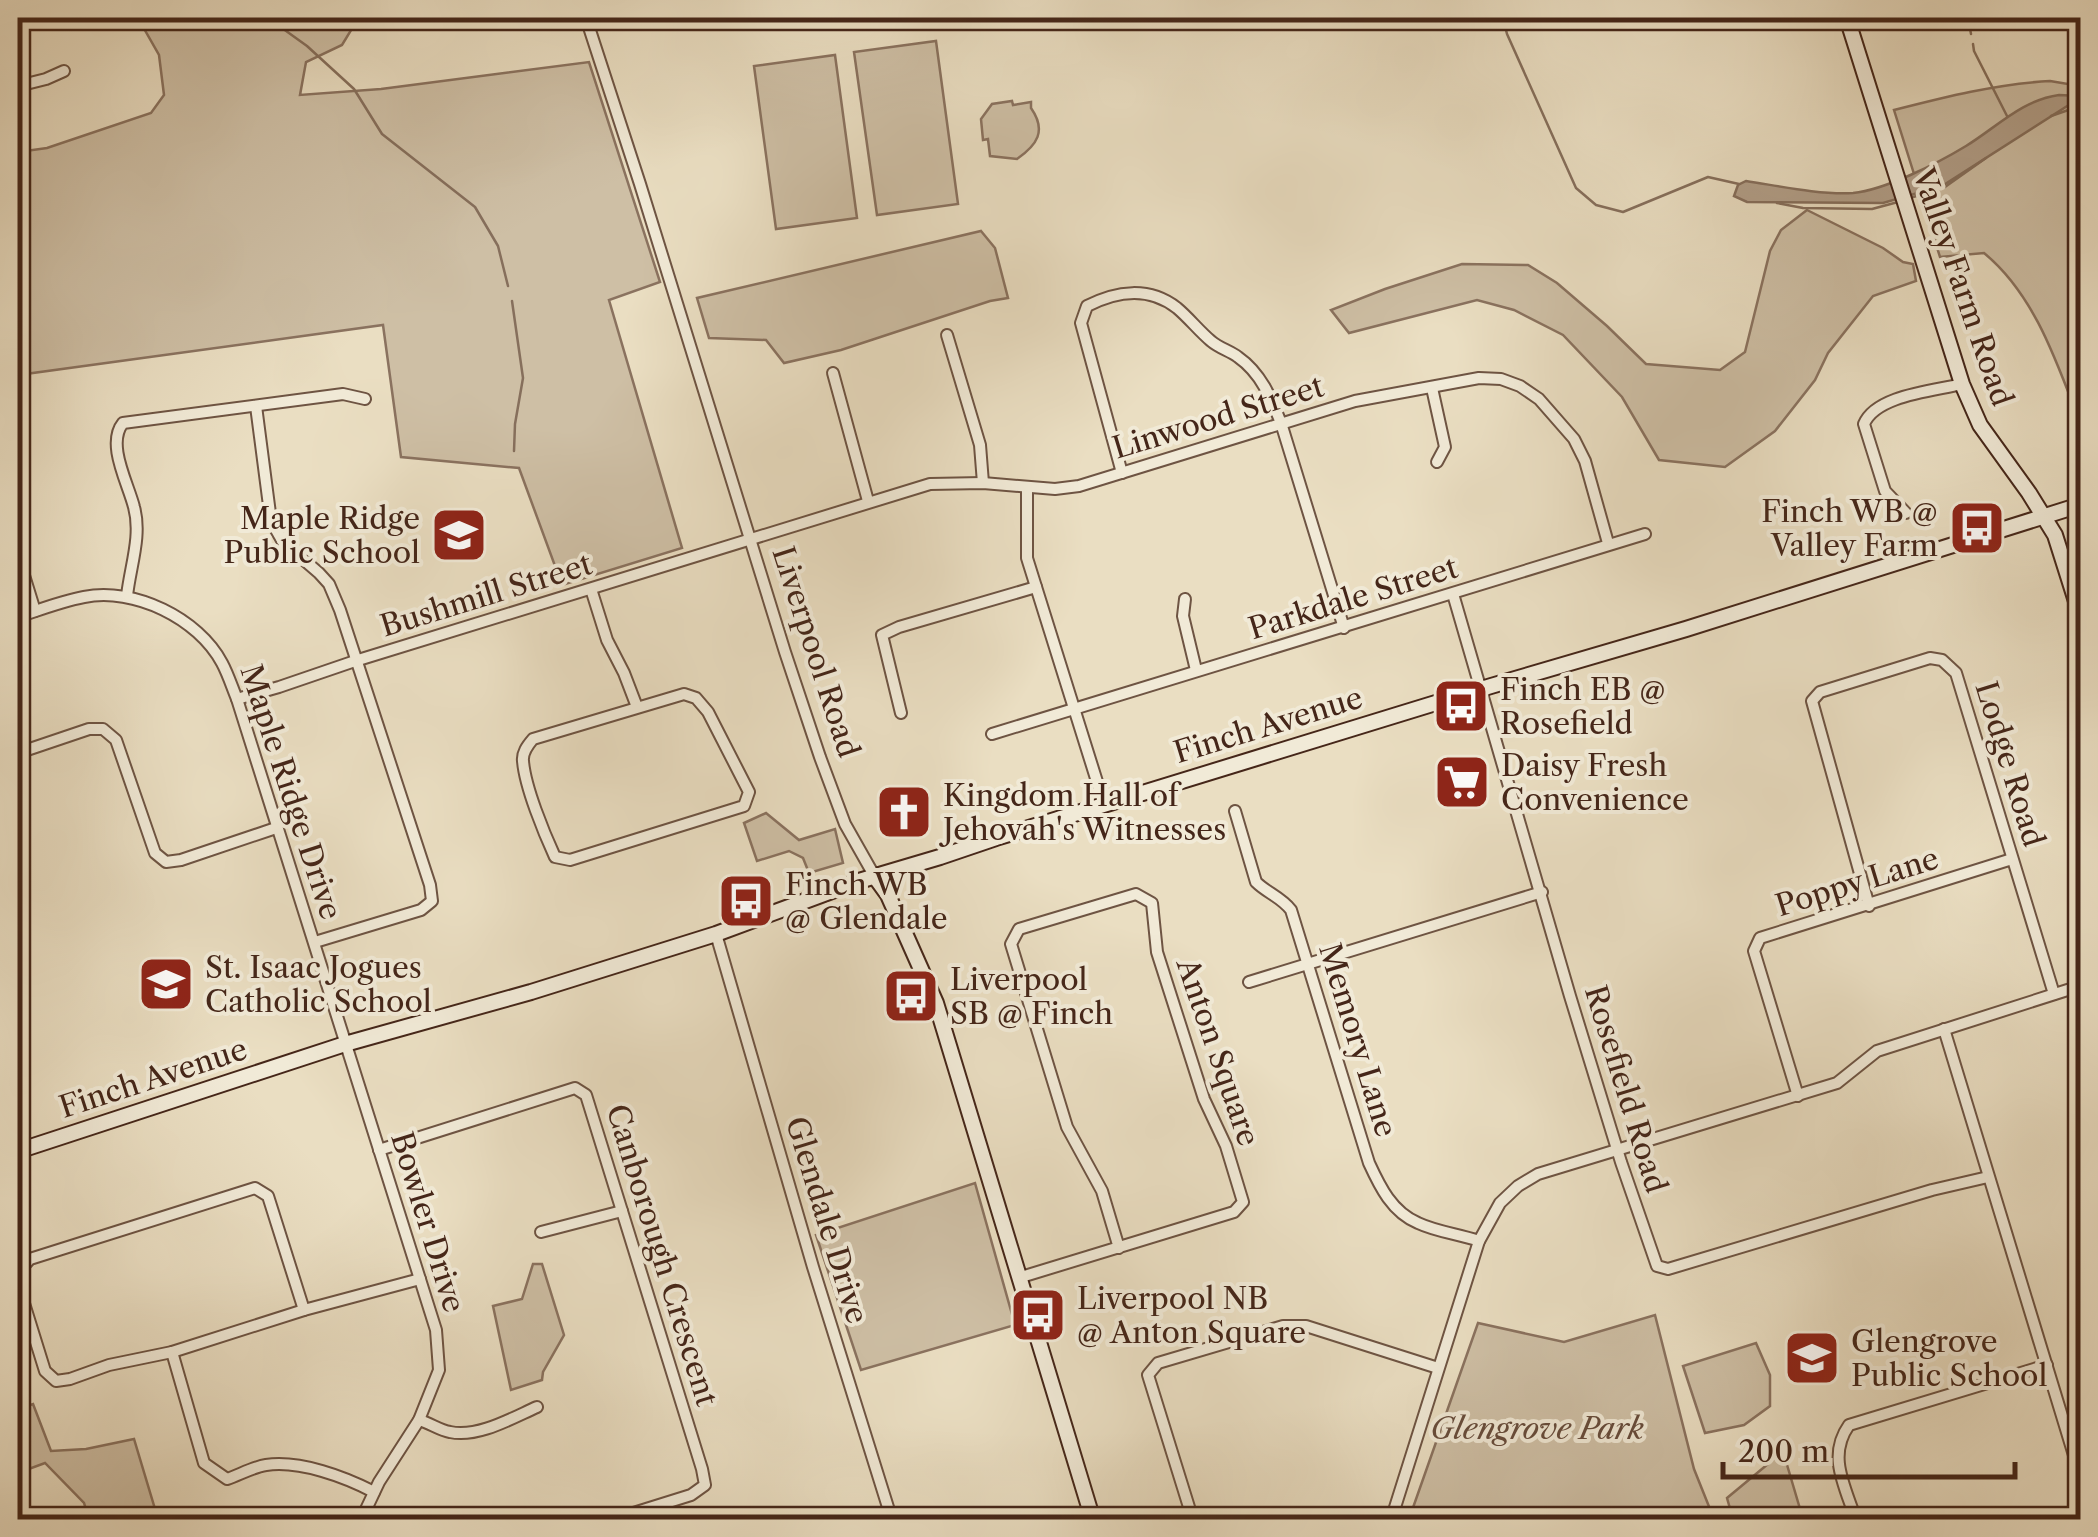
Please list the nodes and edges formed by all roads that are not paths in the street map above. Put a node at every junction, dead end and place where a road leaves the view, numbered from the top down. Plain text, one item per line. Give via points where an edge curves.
1 (586, 18) edge
2 (1847, 18) edge
3 (64, 71) dead end
4 (18, 86) edge
5 (947, 335) dead end
6 (832, 373) dead end
7 (1962, 384) junction
8 (1432, 388) junction
9 (365, 399) dead end
10 (256, 406) junction
11 (1280, 422) junction
12 (1437, 462) dead end
13 (1122, 473) junction
14 (983, 483) junction
15 (1027, 487) junction
16 (868, 501) junction
17 (2080, 505) edge
18 (1906, 513) dead end
19 (2045, 517) junction
20 (1645, 534) dead end
21 (750, 539) junction
22 (1608, 543) junction
23 (18, 556) edge
24 (1036, 587) junction
25 (591, 589) junction
26 (1452, 594) junction
27 (128, 596) junction
28 (1185, 599) dead end
29 (35, 611) junction
30 (2080, 614) edge
31 (18, 617) edge
32 (1344, 628) junction
33 (355, 661) junction
34 (1196, 670) junction
35 (1480, 690) junction
36 (236, 699) junction
37 (637, 707) junction
38 (1075, 709) junction
39 (901, 713) dead end
40 (992, 734) dead end
41 (18, 752) edge
42 (1104, 804) junction
43 (1235, 810) dead end
44 (276, 828) junction
45 (2012, 859) junction
46 (875, 877) junction
47 (1542, 892) junction
48 (1870, 906) junction
49 (716, 934) junction
50 (315, 942) junction
51 (1309, 964) junction
52 (1248, 982) dead end
53 (2080, 986) edge
54 (2054, 994) junction
55 (1944, 1029) junction
56 (345, 1044) junction
57 (1798, 1096) junction
58 (379, 1150) junction
59 (18, 1151) edge
60 (1619, 1152) junction
61 (1988, 1177) junction
62 (622, 1211) junction
63 (541, 1232) dead end
64 (1478, 1241) junction
65 (1119, 1248) junction
66 (1018, 1278) junction
67 (420, 1279) junction
68 (18, 1281) edge
69 (304, 1310) junction
70 (172, 1352) junction
71 (2047, 1364) junction
72 (1438, 1368) junction
73 (538, 1408) dead end
74 (419, 1420) junction
75 (2080, 1475) edge
76 (374, 1492) junction
77 (361, 1520) edge
78 (611, 1520) edge
79 (892, 1520) edge
80 (1092, 1520) edge
81 (1193, 1520) edge
82 (1391, 1520) edge
83 (1856, 1520) edge

1 - 21 street, Liverpool Road
2 - 7 main road, Valley Farm Road
3 - 4 street
5 - 14 street via 980,445
6 - 16 street
7 - 18 street via 1885,402 1868,413 1864,424 1885,491
7 - 19 main road, Valley Farm Road via 1980,425
8 - 11 street, Linwood Street
8 - 12 street via 1445,447
8 - 22 street, Linwood Street via 1500,379 1539,399 1586,461
9 - 10 street via 343,394
10 - 27 street via 123,423 116,432 136,512
10 - 33 street via 271,521 283,542 329,584
11 - 13 street, Linwood Street
11 - 13 street via 1259,376 1175,306 1128,292 1106,296 1087,306 1081,323
11 - 32 street
13 - 15 street, Linwood Street via 1079,486
14 - 15 street, Linwood Street
14 - 16 street, Linwood Street via 930,484
15 - 24 street via 1027,558
16 - 21 street, Linwood Street
17 - 19 main road, Finch Avenue
19 - 30 main road, Valley Farm Road
19 - 35 main road, Finch Avenue
20 - 22 street, Parkdale Street
21 - 25 street, Bushmill Street
21 - 46 street, Liverpool Road via 820,758
22 - 26 street, Parkdale Street
23 - 29 street
24 - 38 street
24 - 39 street via 882,635
25 - 33 street, Bushmill Street
25 - 37 street
26 - 32 street, Parkdale Street
26 - 35 street, Rosefield Road
27 - 29 street, Maple Ridge Drive via 86,596
27 - 36 street, Maple Ridge Drive via 156,605 204,640 222,661
28 - 34 street
29 - 31 street, Maple Ridge Drive
32 - 34 street, Parkdale Street
33 - 36 street, Bushmill Street
33 - 50 street via 432,901
34 - 38 street, Parkdale Street
35 - 42 main road, Finch Avenue
35 - 47 street, Rosefield Road
36 - 44 street, Maple Ridge Drive
37 - 37 street via 533,740 526,748 529,785 555,857 570,860 746,804 749,792 696,698 684,694
38 - 40 street, Parkdale Street
38 - 42 street
41 - 44 street via 103,729 116,740 155,853 166,862
42 - 46 main road, Finch Avenue
43 - 51 street, Memory Lane via 1256,882 1292,910
44 - 50 street, Maple Ridge Drive
45 - 48 street, Poppy Lane
45 - 48 street, Lodge Road via 1956,674 1942,660 1820,692 1812,701
45 - 54 street, Lodge Road
46 - 49 main road, Finch Avenue
46 - 66 main road, Liverpool Road via 936,1003
47 - 51 street
47 - 60 street, Rosefield Road
48 - 57 street, Poppy Lane via 1760,938 1754,951
49 - 56 main road, Finch Avenue
49 - 79 street, Glendale Drive
50 - 56 street, Maple Ridge Drive
51 - 52 street
51 - 64 street, Memory Lane via 1382,1190 1416,1223
53 - 54 street
54 - 55 street
55 - 57 street via 1877,1051 1838,1084
55 - 61 street
56 - 58 street, Bowler Drive
56 - 59 main road, Finch Avenue
57 - 60 street
58 - 62 street, Canborough Crescent via 576,1088 596,1120
58 - 67 street, Bowler Drive
60 - 61 street, Rosefield Road via 1657,1266 1668,1269
60 - 64 street via 1518,1186 1500,1202
61 - 71 street
62 - 63 street
62 - 78 street, Canborough Crescent via 705,1485
64 - 72 street
65 - 65 street, Anton Square via 1234,1212 1243,1202 1158,952 1152,903 1136,894 1019,929 1011,944 1068,1127 1102,1191
65 - 66 street, Anton Square
66 - 80 main road, Liverpool Road
67 - 69 street
67 - 74 street, Bowler Drive via 436,1330 439,1370
68 - 69 street via 30,1259 256,1188 268,1196
68 - 70 street via 45,1371 56,1381
69 - 70 street
70 - 76 street via 204,1462 227,1479 266,1465 296,1466
71 - 75 street
71 - 83 street via 1849,1425 1837,1452
72 - 81 street via 1306,1326 1283,1326 1158,1363 1148,1375
72 - 82 street
73 - 74 street via 464,1434
74 - 76 street, Bowler Drive
76 - 77 street, Bowler Drive

